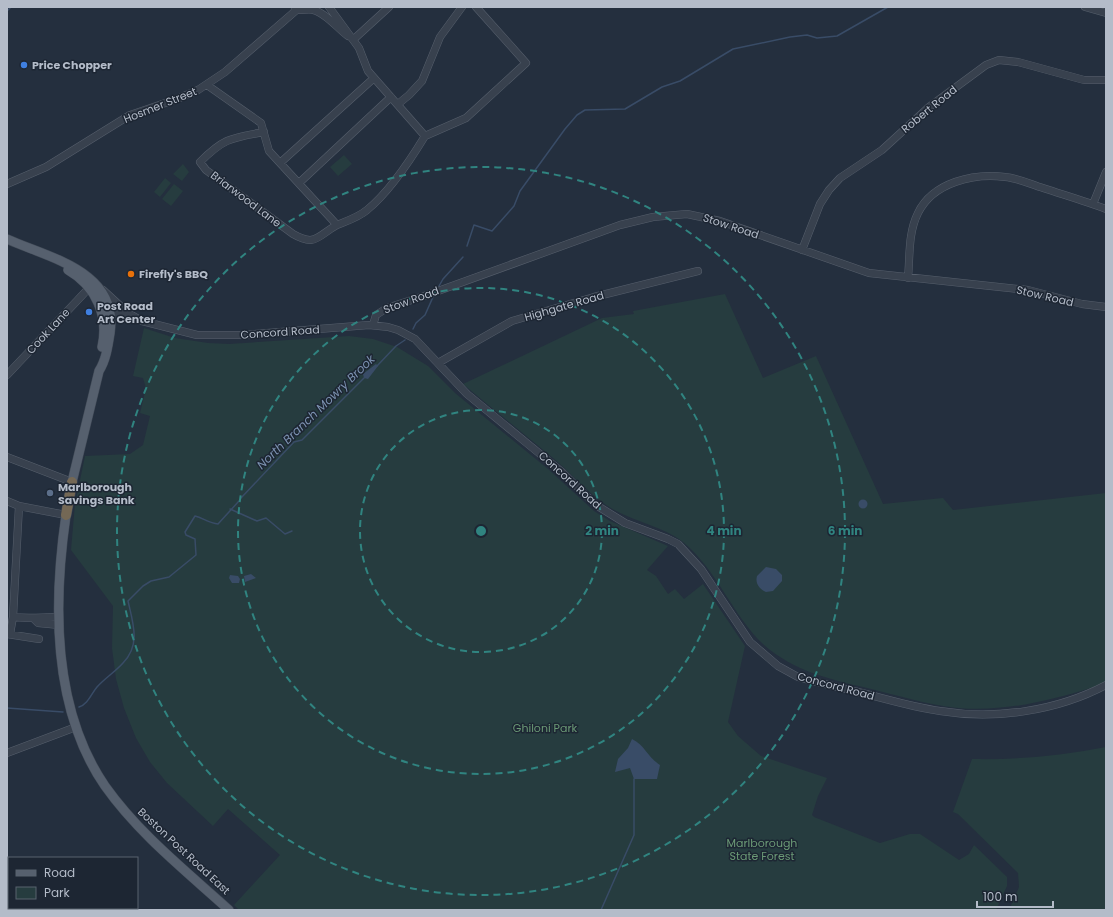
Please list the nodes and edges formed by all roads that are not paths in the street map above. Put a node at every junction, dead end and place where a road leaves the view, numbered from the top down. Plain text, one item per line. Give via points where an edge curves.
1 (329, 7) edge
2 (389, 7) edge
3 (462, 7) edge
4 (476, 7) edge
5 (1085, 7) edge
6 (296, 8) edge
7 (1106, 13) edge
8 (354, 39) junction
9 (374, 78) junction
10 (1106, 80) edge
11 (207, 85) junction
12 (391, 97) junction
13 (398, 104) junction
14 (264, 132) junction
15 (425, 136) junction
16 (280, 163) junction
17 (1106, 172) edge
18 (299, 183) junction
19 (7, 184) edge
20 (1092, 204) junction
21 (1106, 209) edge
22 (337, 225) junction
23 (7, 239) edge
24 (802, 250) junction
25 (698, 271) dead end
26 (908, 278) junction
27 (90, 284) junction
28 (120, 306) junction
29 (1106, 307) edge
30 (105, 311) junction
31 (128, 313) junction
32 (373, 326) junction
33 (438, 363) junction
34 (7, 375) edge
35 (7, 457) edge
36 (72, 482) junction
37 (7, 501) edge
38 (19, 506) junction
39 (66, 515) junction
40 (13, 617) junction
41 (59, 621) junction
42 (8, 634) edge
43 (39, 639) dead end
44 (1106, 685) edge
45 (76, 727) junction
46 (7, 752) edge
47 (229, 910) edge

1 - 8 street
2 - 8 street
3 - 13 street via 440,37 422,81
4 - 15 street via 526,63 466,118
5 - 7 street
6 - 8 street via 313,10 324,15 338,29
6 - 11 street, Hosmer Street via 243,57
8 - 9 street via 368,71
9 - 12 street
9 - 16 street
10 - 24 street, Robert Road via 1084,80 1018,62 999,60 986,65 929,107 882,150 840,178 820,204
11 - 14 street via 261,123
11 - 19 street, Hosmer Street via 188,96 130,115 46,167
12 - 13 street
12 - 18 street
13 - 15 street
14 - 16 street via 269,151
14 - 22 street, Briarwood Lane via 231,138 216,146 200,162 206,170 304,241 318,238
15 - 22 street, Briarwood Lane via 412,156 367,210 352,220
16 - 18 street
17 - 20 street
18 - 22 street
20 - 21 street
20 - 26 street via 1005,177 966,178 950,184 937,190 918,212 911,234
23 - 27 main road, Boston Post Road East via 37,252
24 - 26 street, Stow Road via 858,271
24 - 32 street, Stow Road via 710,218 687,214 653,217 609,229 387,308 376,315
25 - 33 street, Highgate Road via 512,321
26 - 29 street, Stow Road via 1028,290 1082,304
27 - 28 street, Concord Road
27 - 30 main road, Boston Post Road East
27 - 34 street, Cook Lane
28 - 30 street
28 - 31 street, Concord Road
30 - 31 street via 113,314
30 - 36 main road, Boston Post Road East via 99,371
31 - 32 street, Concord Road via 153,324 186,333 210,336
32 - 33 street, Concord Road via 388,327 407,334
33 - 44 street, Concord Road via 467,394 562,472 596,505 625,523 668,539 686,552 701,569 750,642 769,660 788,672 809,680 931,710 976,714 1012,713 1046,707 1084,696
35 - 36 street
36 - 39 highway, Boston Post Road East
37 - 38 street
38 - 39 street
38 - 40 street
39 - 41 main road, Boston Post Road East
40 - 41 street via 38,617
40 - 42 street
41 - 45 main road, Boston Post Road East via 64,682
42 - 43 street
45 - 46 street
45 - 47 main road, Boston Post Road East via 99,776 127,813 167,854

